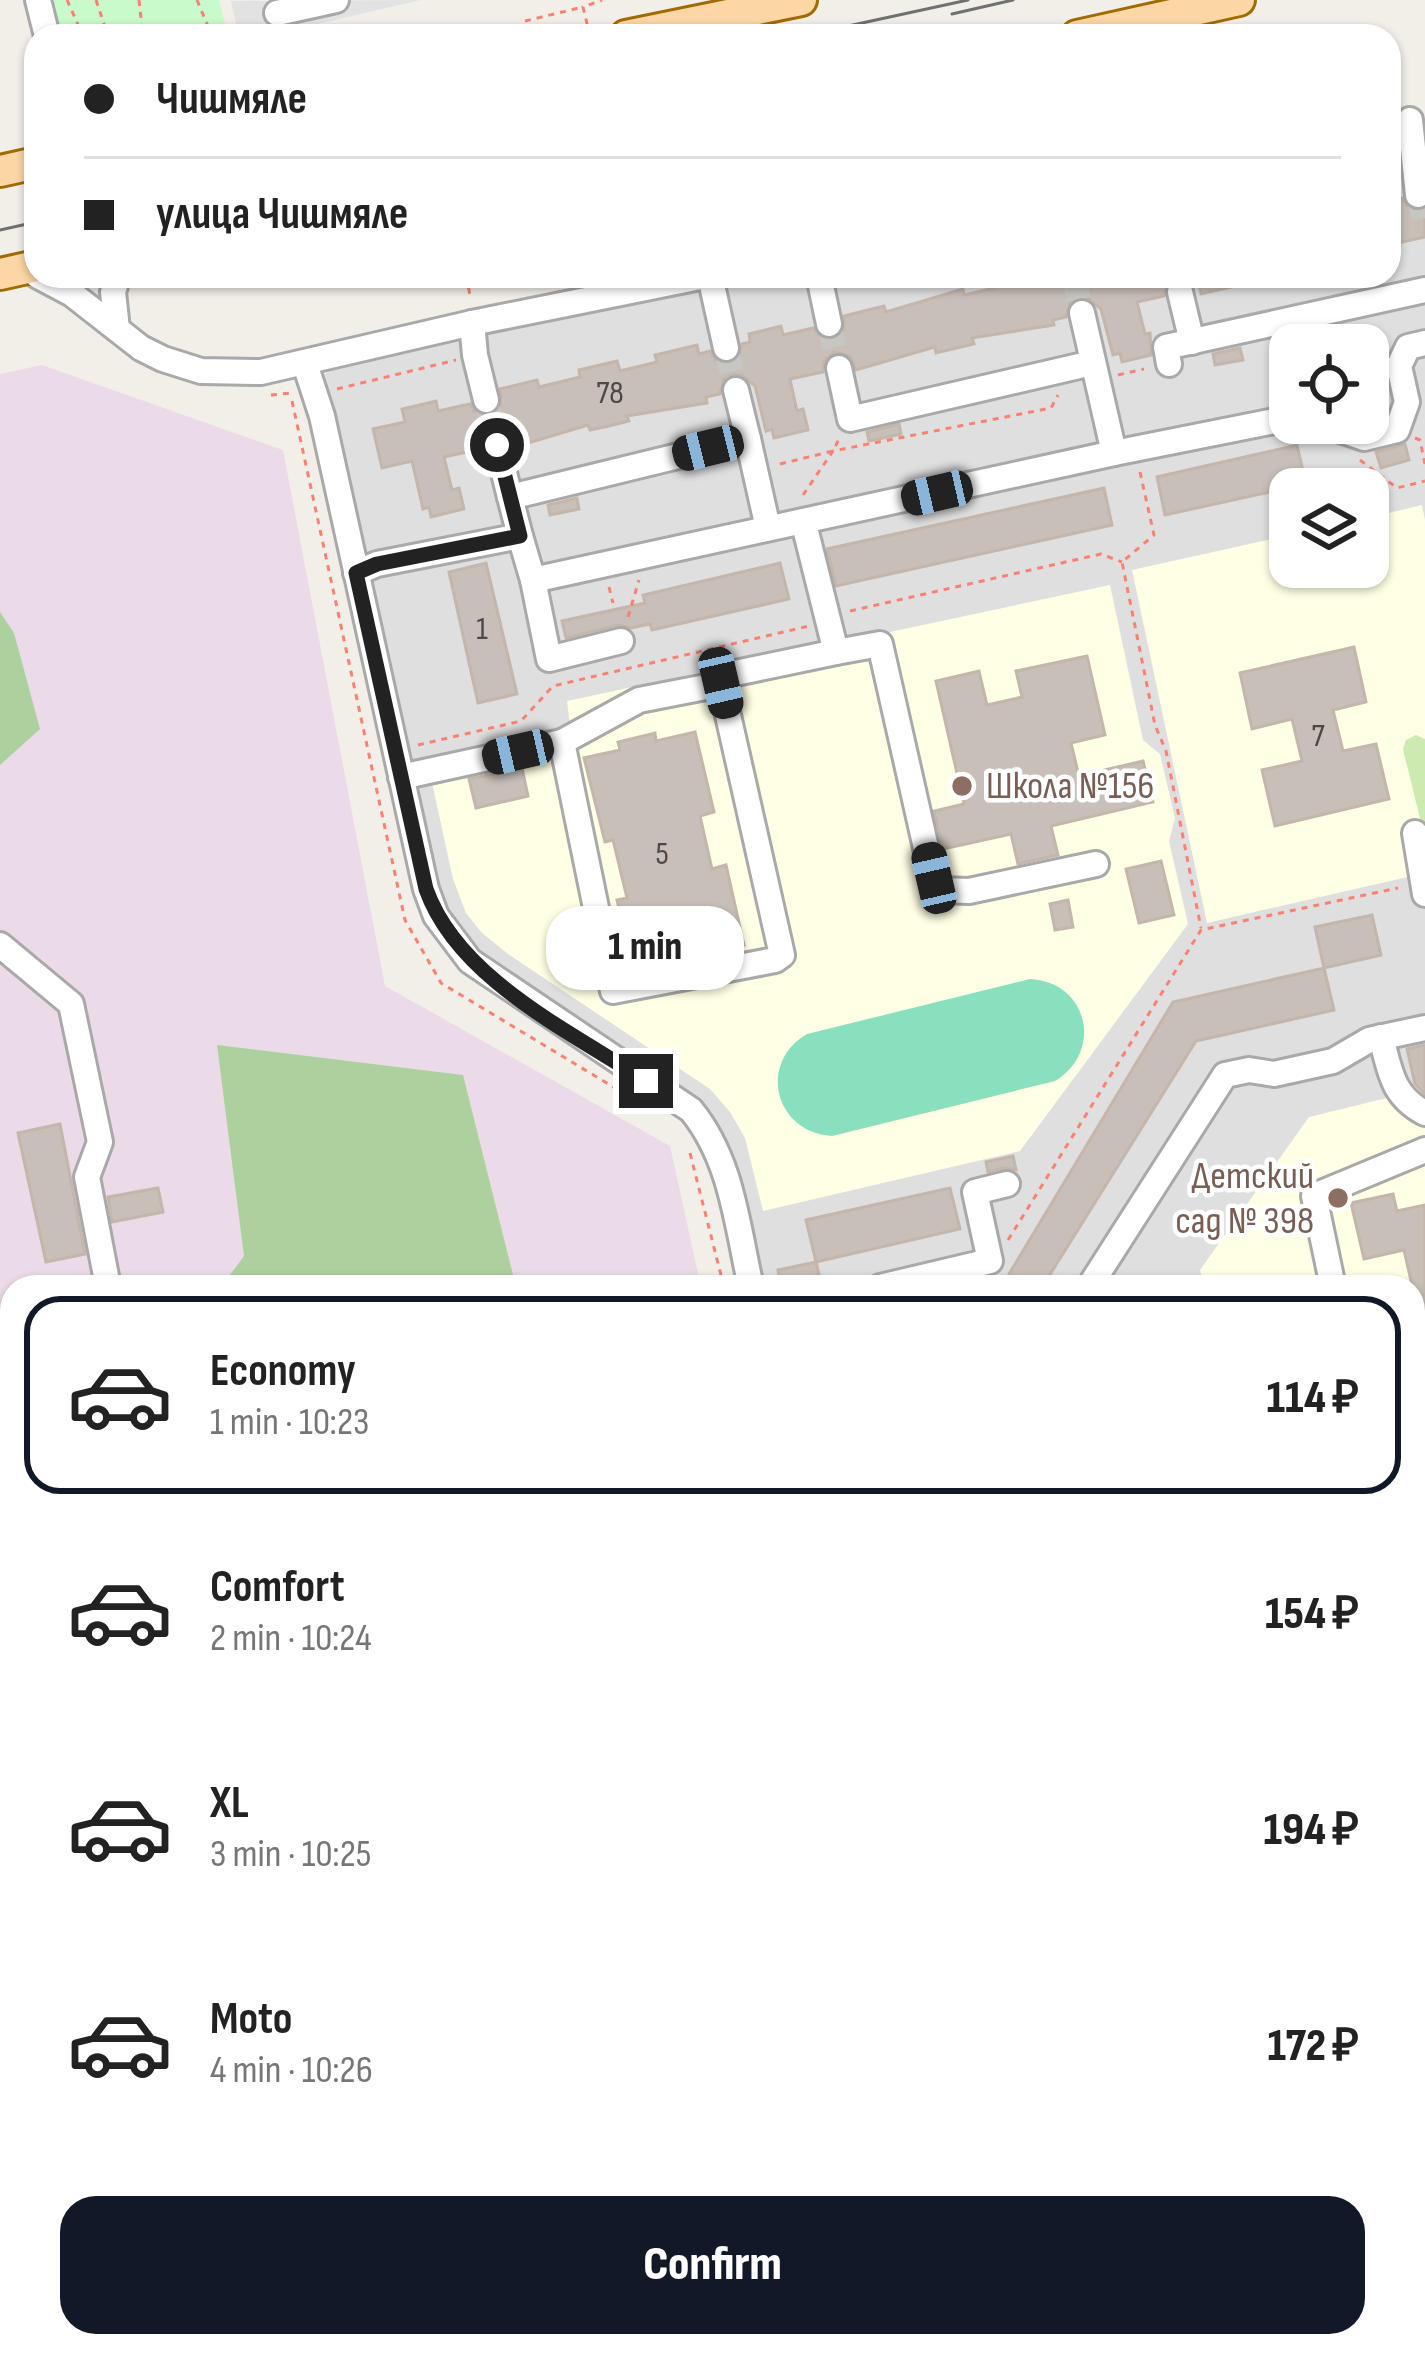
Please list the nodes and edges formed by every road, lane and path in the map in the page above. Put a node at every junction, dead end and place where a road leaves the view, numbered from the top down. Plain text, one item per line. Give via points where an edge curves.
1 (336, 0) edge
2 (801, 0) edge
3 (1240, 0) edge
4 (602, 1) edge
5 (583, 7) junction
6 (276, 16) edge
7 (525, 21) dead end
8 (587, 24) edge
9 (684, 24) edge
10 (1131, 24) edge
11 (1408, 121) edge
12 (1418, 195) dead end
13 (59, 288) edge
14 (114, 288) edge
15 (648, 288) edge
16 (711, 288) edge
17 (822, 288) edge
18 (1425, 290) edge
19 (1180, 292) dead end
20 (1082, 313) tunnel mouth
21 (472, 323) junction
22 (829, 324) tunnel mouth
23 (117, 328) junction
24 (1192, 342) junction
25 (1425, 343) edge
26 (726, 347) tunnel mouth
27 (305, 364) junction
28 (1169, 364) joint
29 (839, 368) tunnel mouth
30 (1087, 370) junction
31 (736, 390) tunnel mouth
32 (290, 394) dead end
33 (486, 400) tunnel mouth
34 (850, 419) junction
35 (1269, 422) edge
36 (1389, 432) edge
37 (748, 439) junction
38 (497, 445) tunnel mouth
39 (833, 451) junction
40 (1125, 451) junction
41 (754, 470) junction
42 (510, 496) junction
43 (785, 526) junction
44 (520, 536) junction
45 (646, 558) junction
46 (1122, 562) junction
47 (356, 573) junction
48 (533, 580) junction
49 (826, 622) junction
50 (620, 641) joint
51 (836, 652) junction
52 (721, 683) junction
53 (562, 742) junction
54 (416, 746) dead end
55 (401, 777) junction
56 (1415, 833) dead end
57 (1096, 864) dead end
58 (1424, 888) edge
59 (1202, 930) junction
60 (0, 945) edge
61 (1425, 1028) edge
62 (1381, 1037) junction
63 (628, 1096) dead end
64 (1425, 1113) edge
65 (688, 1147) dead end
66 (1425, 1150) edge
67 (1007, 1184) dead end
68 (990, 1261) junction
69 (106, 1275) edge
70 (721, 1275) edge
71 (748, 1275) edge
72 (931, 1275) edge
73 (1097, 1275) edge
74 (1330, 1275) edge

1 - 6 street
2 - 9 main road
3 - 10 main road
4 - 5 path
5 - 7 path
5 - 8 path
11 - 12 street
13 - 23 street
14 - 23 street
15 - 21 street
16 - 26 street
17 - 22 street
18 - 24 street
19 - 24 street
20 - 30 street
21 - 27 street
21 - 33 street
23 - 27 street via 141,348 201,371
24 - 28 street via 1166,347
25 - 36 street via 1408,347 1399,366 1407,403
27 - 47 street
28 - 30 path
29 - 34 street
30 - 34 street
30 - 39 path via 1051,409
30 - 40 street
31 - 37 street
32 - 63 path via 405,920 441,983
34 - 39 path
35 - 40 street
37 - 41 street
37 - 42 street
38 - 42 street
39 - 41 path
39 - 43 path
40 - 43 street
40 - 46 path via 1154,535
41 - 43 street
42 - 44 street
43 - 45 street
43 - 49 street
44 - 47 street
44 - 48 street
45 - 48 street
45 - 50 path
46 - 49 path via 1101,554
46 - 59 path
47 - 55 street
48 - 50 street via 549,659
49 - 51 street
49 - 54 path via 553,686 521,721
51 - 52 street via 726,674
51 - 57 street via 880,644 940,890
52 - 53 street via 639,700
52 - 53 street via 772,898 782,955 775,961 613,991
53 - 55 street
55 - 71 street via 436,916 470,961 691,1110 722,1160
56 - 58 street
58 - 59 path
59 - 68 path
60 - 69 street via 71,1004 100,1142 87,1177
61 - 62 street
62 - 64 street via 1394,1087
62 - 73 street via 1333,1061 1226,1075
65 - 70 path
66 - 74 street via 1314,1196
67 - 68 street via 975,1192
68 - 72 street

